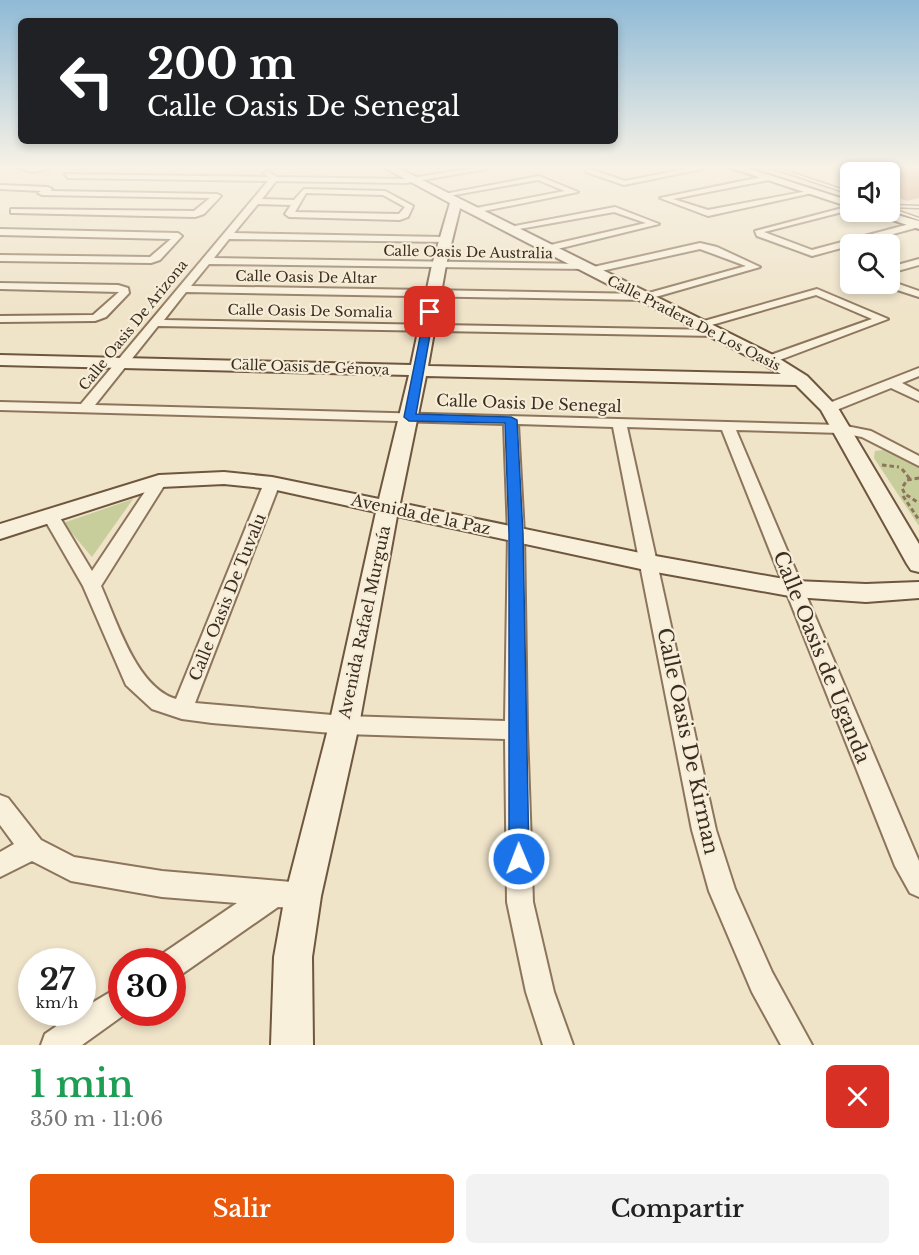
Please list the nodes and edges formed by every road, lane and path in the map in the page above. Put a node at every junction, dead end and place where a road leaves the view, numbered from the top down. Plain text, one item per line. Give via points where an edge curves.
1 (242, 217) edge
2 (453, 217) edge
3 (486, 217) edge
4 (569, 217) edge
5 (637, 217) edge
6 (816, 217) edge
7 (900, 218) edge
8 (918, 223) edge
9 (508, 228) junction
10 (0, 232) edge
11 (226, 236) junction
12 (549, 248) junction
13 (442, 252) junction
14 (0, 258) edge
15 (206, 261) junction
16 (919, 262) edge
17 (900, 267) edge
18 (589, 269) junction
19 (0, 286) edge
20 (900, 288) edge
21 (182, 289) junction
22 (919, 294) edge
23 (433, 295) junction
24 (645, 297) junction
25 (0, 319) edge
26 (154, 323) junction
27 (700, 325) junction
28 (426, 328) junction
29 (716, 333) junction
30 (0, 360) edge
31 (769, 360) junction
32 (123, 361) junction
33 (417, 370) junction
34 (919, 372) edge
35 (801, 380) junction
36 (891, 383) junction
37 (919, 396) edge
38 (0, 406) edge
39 (85, 408) junction
40 (829, 408) junction
41 (409, 417) junction
42 (511, 420) junction
43 (619, 423) junction
44 (728, 428) junction
45 (841, 429) junction
46 (919, 462) edge
47 (901, 467) dead end
48 (888, 474) dead end
49 (919, 478) edge
50 (159, 481) junction
51 (272, 483) junction
52 (894, 483) dead end
53 (919, 503) edge
54 (388, 507) junction
55 (50, 515) junction
56 (919, 520) edge
57 (0, 532) edge
58 (516, 534) junction
59 (650, 563) junction
60 (919, 564) edge
61 (92, 586) junction
62 (795, 589) junction
63 (919, 590) edge
64 (182, 710) junction
65 (344, 724) junction
66 (516, 730) junction
67 (0, 806) edge
68 (32, 848) junction
69 (0, 865) edge
70 (919, 884) edge
71 (275, 893) junction
72 (303, 896) junction
73 (186, 954) edge
74 (108, 1009) edge
75 (56, 1045) edge
76 (292, 1045) edge
77 (558, 1045) edge
78 (797, 1045) edge

1 - 11 street, Calle Oasis De Arizona
2 - 13 street, Avenida Rafael Murguía
3 - 9 street, Calle Pradera De Los Oasis
4 - 9 street
5 - 12 street via 655,224
6 - 8 street via 758,232 812,253
7 - 8 street
9 - 12 street, Calle Pradera De Los Oasis
10 - 14 street via 178,236 151,260
11 - 13 street
11 - 15 street, Calle Oasis De Arizona
12 - 18 street, Calle Pradera De Los Oasis
13 - 15 street, Calle Oasis De Australia
13 - 18 street, Calle Oasis De Australia
13 - 23 street, Avenida Rafael Murguía
15 - 21 street, Calle Oasis De Arizona
16 - 17 street
18 - 24 street, Calle Pradera De Los Oasis
18 - 24 street, Calle Oasis De Australia via 700,246 755,266
19 - 25 street via 118,288 124,293 95,318
20 - 22 street
21 - 23 street, Calle Oasis De Altar
21 - 26 street, Calle Oasis De Arizona
23 - 24 street, Calle Oasis De Altar
23 - 28 street, Avenida Rafael Murguía
24 - 27 street, Calle Pradera De Los Oasis
26 - 28 street, Calle Oasis De Somalia
26 - 32 street, Calle Oasis De Arizona
27 - 29 street, Calle Pradera De Los Oasis
27 - 31 street via 818,292 882,319
28 - 29 street, Calle Oasis De Somalia
28 - 33 street, Avenida Rafael Murguía
29 - 31 street, Calle Pradera De Los Oasis
30 - 32 street, Calle Oasis de Génova
31 - 35 street, Calle Pradera De Los Oasis
32 - 33 street, Calle Oasis de Génova
32 - 39 street, Calle Oasis De Arizona
33 - 35 street, Calle Oasis de Génova
33 - 41 street, Avenida Rafael Murguía
34 - 36 street
35 - 40 street, Calle Pradera De Los Oasis
36 - 37 street
36 - 40 street
38 - 39 street, Calle Oasis De Senegal
39 - 41 street, Calle Oasis De Senegal
40 - 45 street, Calle Pradera De Los Oasis
41 - 42 street, Calle Oasis De Senegal
41 - 54 street, Avenida Rafael Murguía
42 - 43 street, Calle Oasis De Senegal
42 - 58 street
43 - 44 street, Calle Oasis De Senegal
43 - 59 street, Calle Oasis De Kirman
44 - 45 street, Calle Oasis De Senegal
44 - 62 street, Calle Oasis de Uganda
45 - 46 street, Calle Oasis De Senegal via 872,436
45 - 60 street, Calle Pradera De Los Oasis
47 - 48 path via 880,463
49 - 53 path via 907,480 902,488
50 - 51 street, Avenida de la Paz via 224,478
50 - 55 street, Avenida de la Paz
50 - 61 street
51 - 54 street, Avenida de la Paz
51 - 64 street, Calle Oasis De Tuvalu
52 - 56 path
54 - 58 street, Avenida de la Paz
54 - 65 street, Avenida Rafael Murguía
55 - 57 street, Avenida de la Paz
55 - 61 street
58 - 59 street, Avenida de la Paz
58 - 66 street
59 - 62 street, Avenida de la Paz
59 - 78 street, Calle Oasis De Kirman via 704,830 722,891 762,982
61 - 64 street via 133,679 160,703
62 - 63 street, Avenida de la Paz via 866,593
62 - 70 street, Calle Oasis de Uganda via 908,866
64 - 65 street
65 - 66 street
65 - 72 street, Avenida Rafael Murguía
66 - 77 street via 520,902 540,992
67 - 68 street
68 - 69 street
68 - 71 street via 71,869 162,884
71 - 72 street
71 - 73 street
72 - 76 street, Avenida Rafael Murguía via 293,957
74 - 75 street

